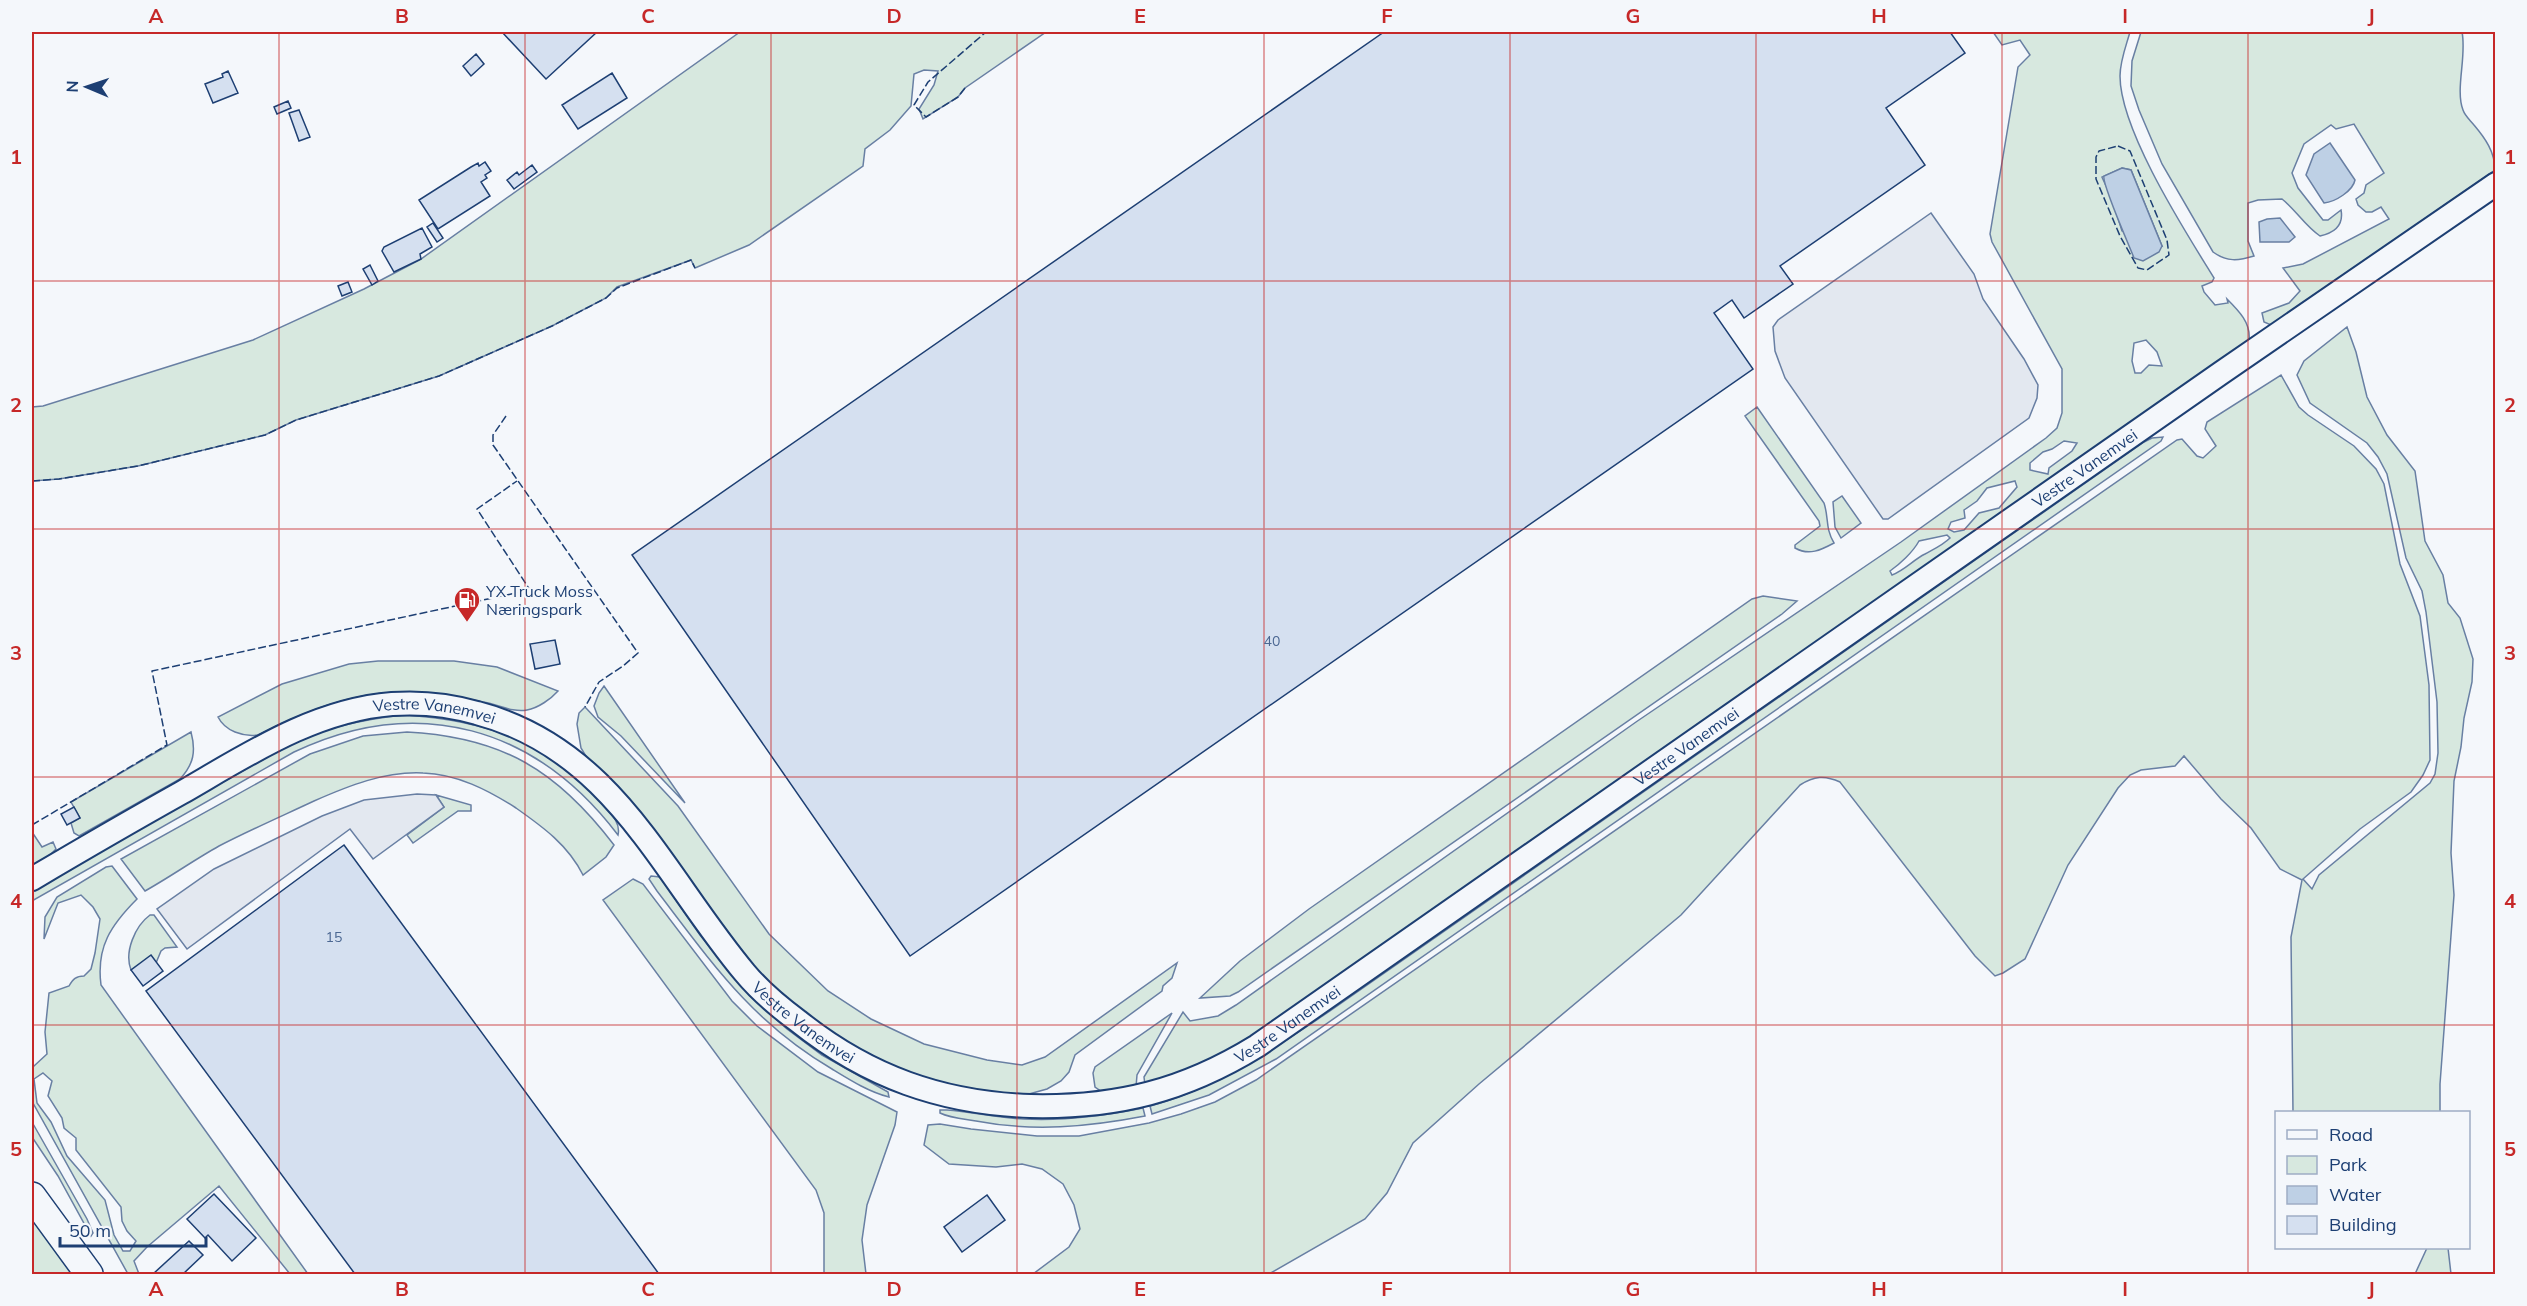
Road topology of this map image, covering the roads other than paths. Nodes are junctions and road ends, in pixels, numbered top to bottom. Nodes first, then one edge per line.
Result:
1 (2496, 184) edge
2 (32, 879) edge
3 (32, 1196) edge
4 (89, 1275) edge

1 - 2 street, Vestre Vanemvei
3 - 4 main road

